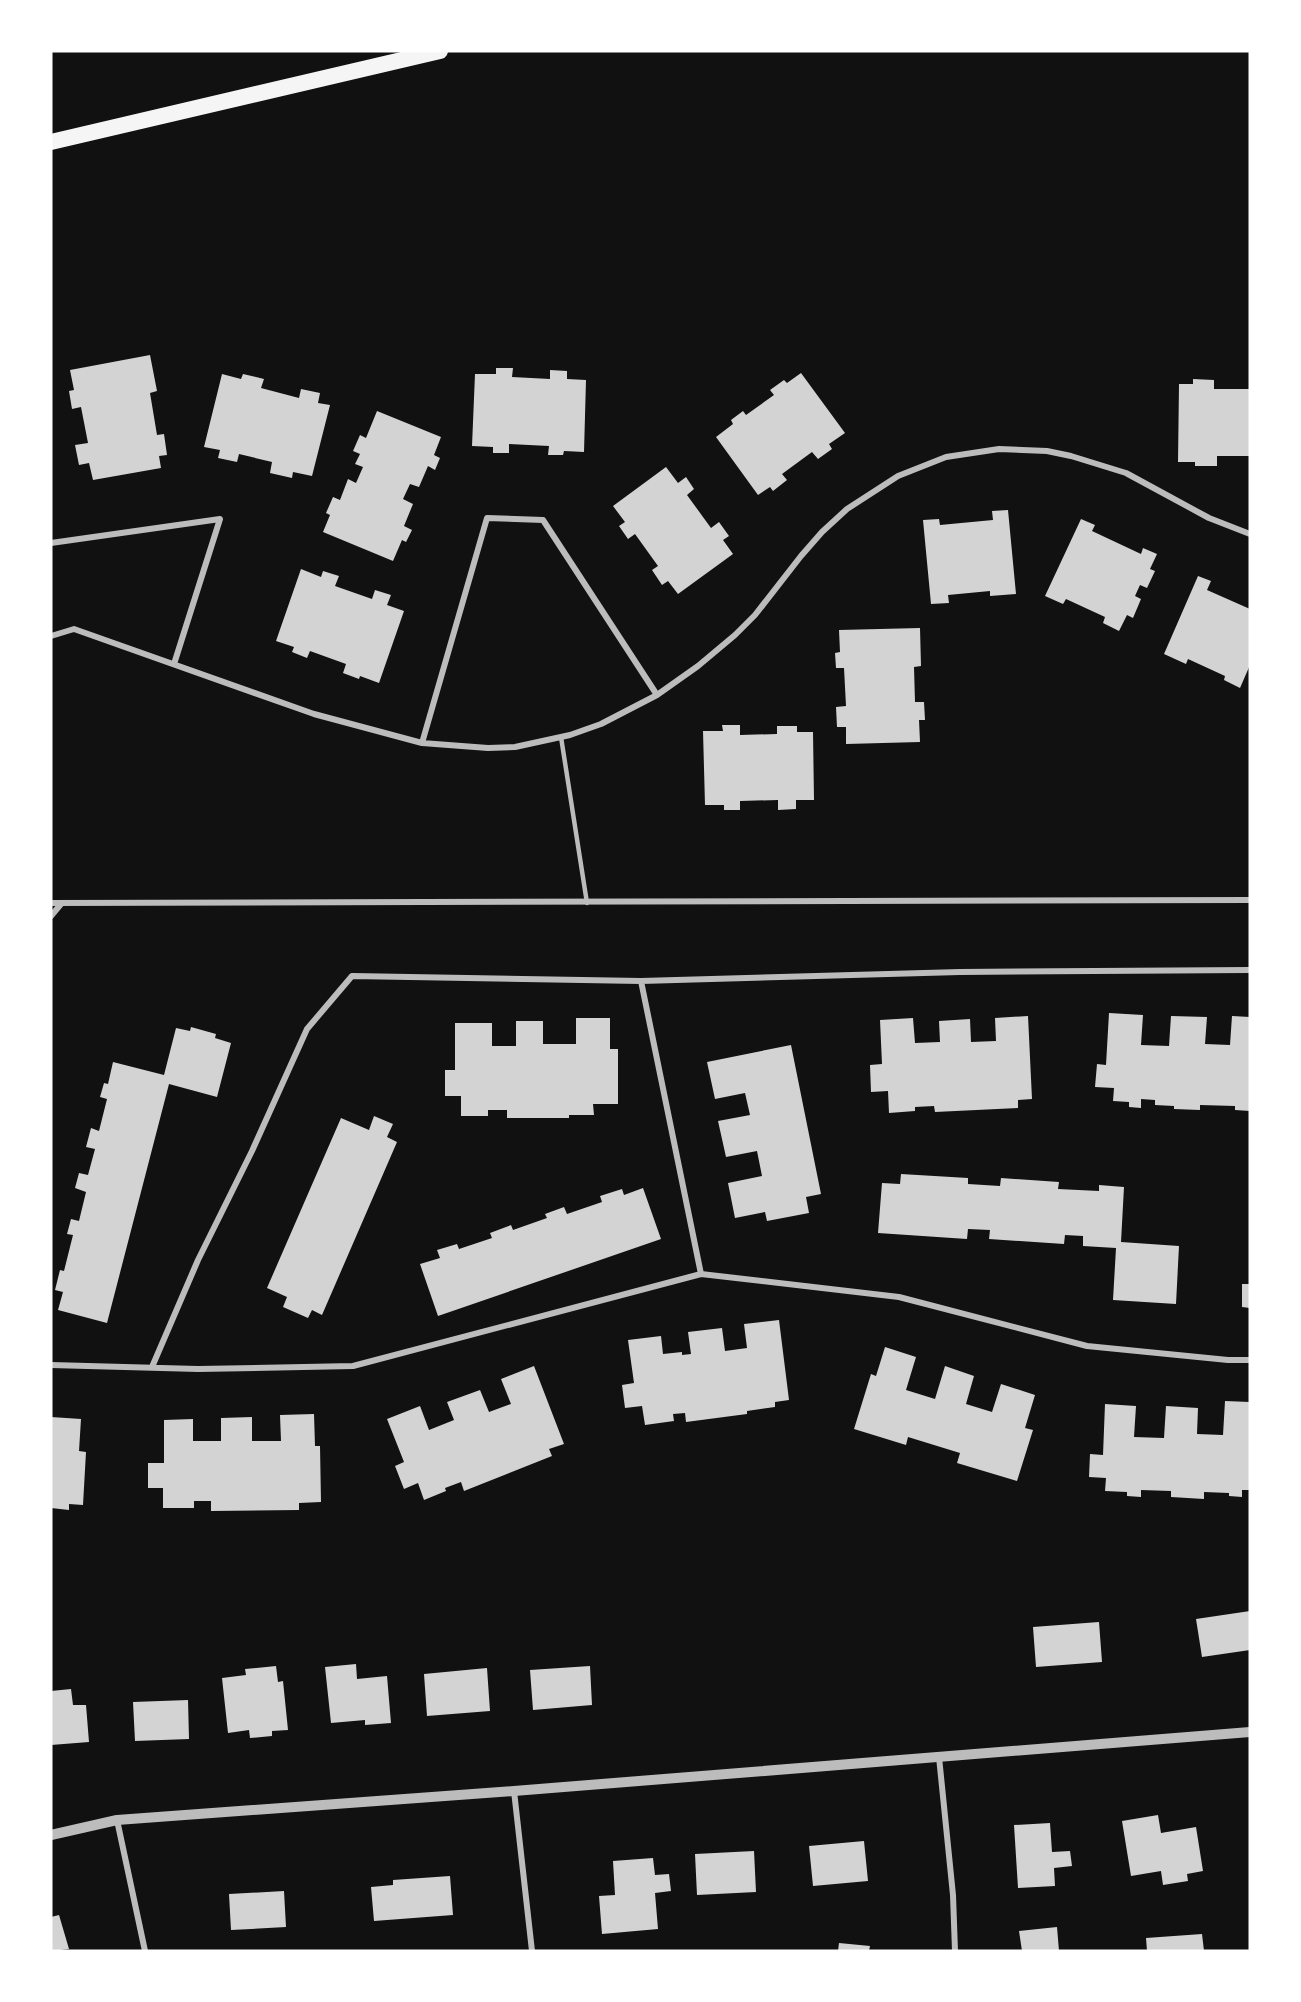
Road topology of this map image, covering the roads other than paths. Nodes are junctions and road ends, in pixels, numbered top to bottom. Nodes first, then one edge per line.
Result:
1 (440, 51) edge
2 (51, 142) edge
3 (1250, 534) edge
4 (51, 543) edge
5 (51, 636) edge
6 (174, 664) junction
7 (657, 694) junction
8 (561, 737) junction
9 (422, 743) junction
10 (1250, 900) edge
11 (51, 903) edge
12 (587, 903) junction
13 (61, 904) junction
14 (51, 916) edge
15 (1250, 970) edge
16 (641, 981) junction
17 (701, 1274) junction
18 (1250, 1360) edge
19 (51, 1365) edge
20 (152, 1367) junction
21 (1250, 1732) edge
22 (939, 1757) junction
23 (514, 1791) junction
24 (117, 1820) junction
25 (51, 1835) edge
26 (145, 1951) edge
27 (532, 1951) edge
28 (955, 1951) edge

1 - 2 highway
3 - 7 street
4 - 6 street
5 - 6 street
6 - 9 street
7 - 8 street
7 - 9 street
8 - 9 street
8 - 12 lane
10 - 12 street
11 - 13 street
12 - 13 street
13 - 14 street
15 - 16 street
16 - 17 street
16 - 20 street
17 - 18 street
17 - 20 street
19 - 20 street
21 - 22 street
22 - 23 street
22 - 28 street
23 - 24 street
23 - 27 street
24 - 25 street
24 - 26 street

